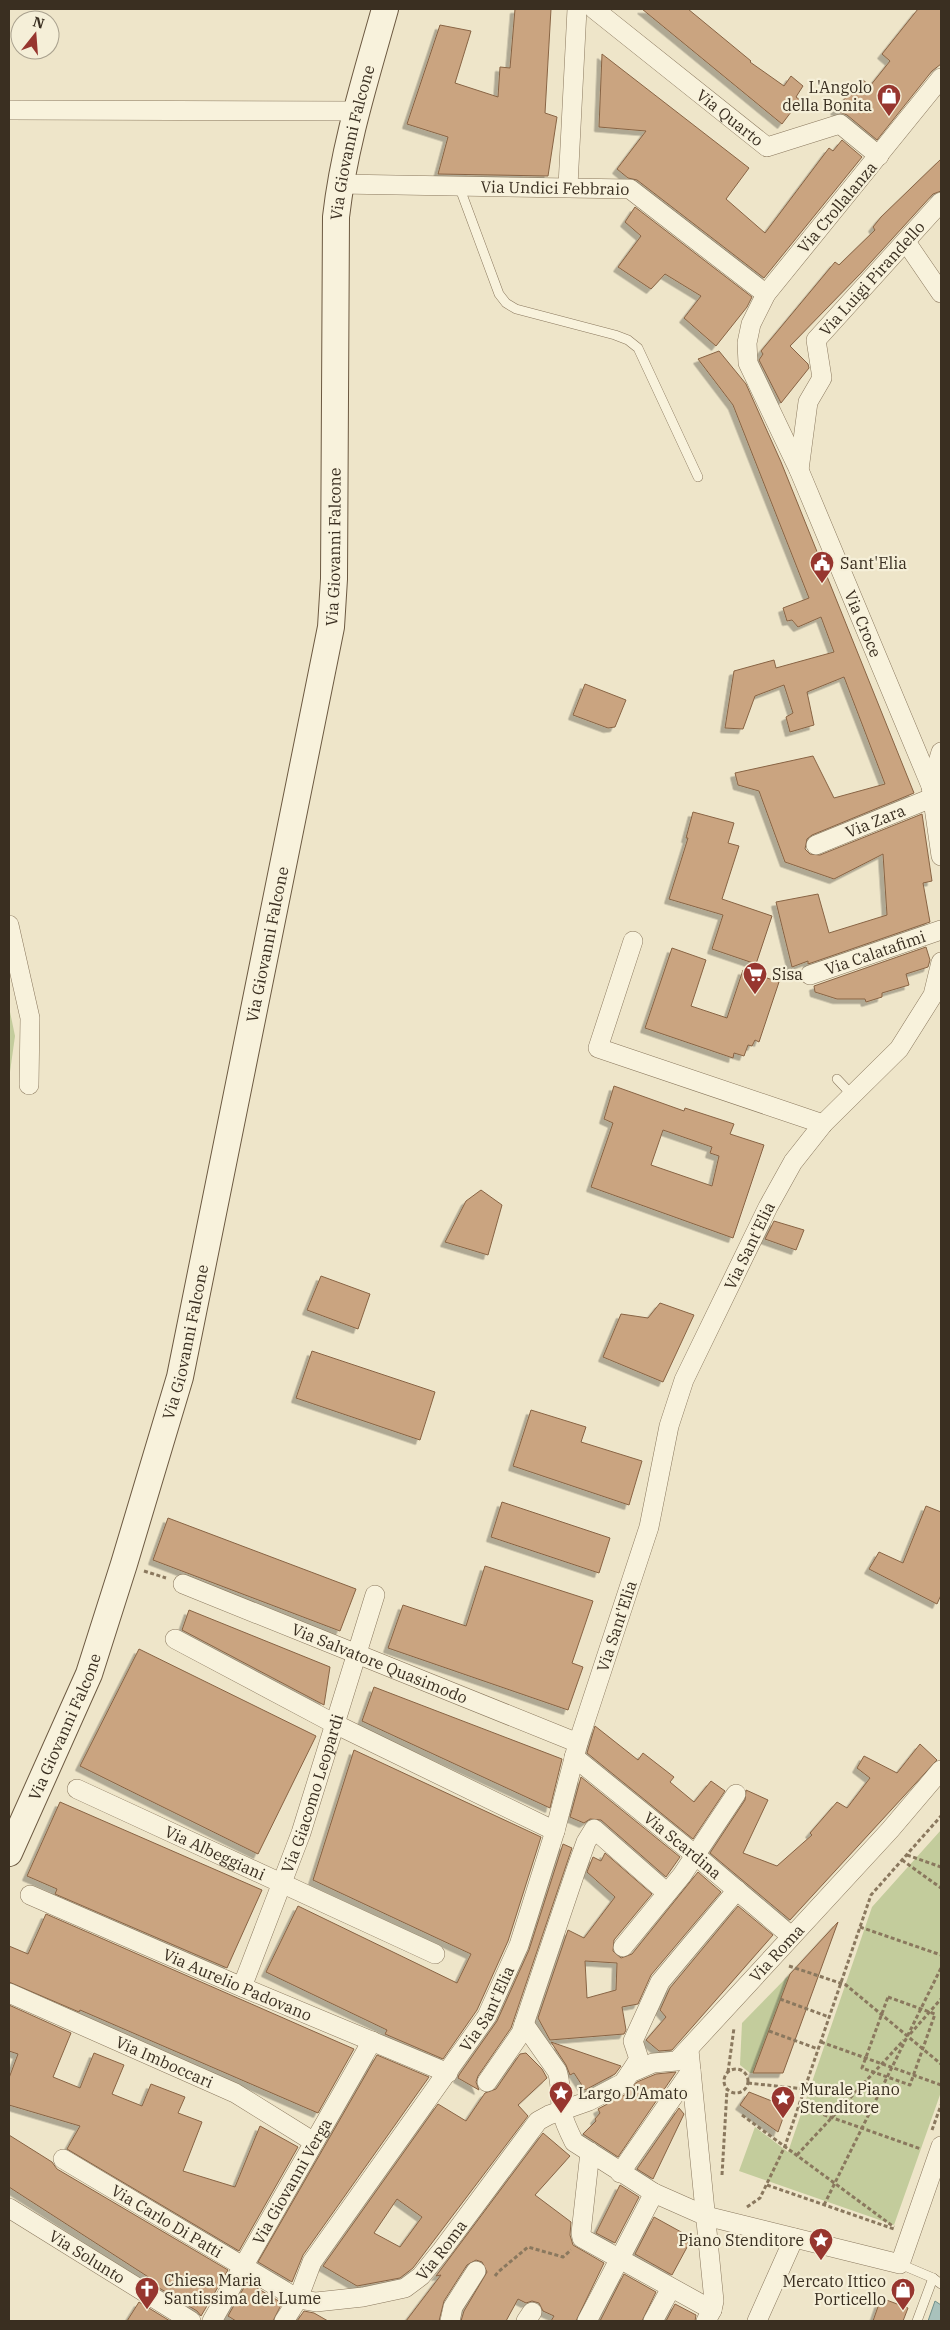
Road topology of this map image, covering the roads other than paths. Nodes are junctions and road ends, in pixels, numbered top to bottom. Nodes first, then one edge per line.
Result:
1 (385, 9) edge
2 (576, 9) edge
3 (594, 9) edge
4 (941, 78) edge
5 (9, 110) edge
6 (357, 112) junction
7 (879, 156) junction
8 (340, 184) junction
9 (459, 186) junction
10 (568, 186) junction
11 (940, 207) edge
12 (906, 242) junction
13 (941, 293) edge
14 (766, 294) junction
15 (747, 343) joint
16 (799, 470) junction
17 (698, 478) dead end
18 (941, 752) edge
19 (933, 792) junction
20 (816, 845) dead end
21 (941, 856) edge
22 (9, 925) edge
23 (941, 930) edge
24 (633, 941) dead end
25 (941, 962) edge
26 (810, 975) dead end
27 (837, 1079) dead end
28 (29, 1085) dead end
29 (852, 1095) junction
30 (823, 1124) junction
31 (183, 1584) road end
32 (375, 1595) dead end
33 (175, 1639) dead end
34 (357, 1654) junction
35 (336, 1724) junction
36 (576, 1750) junction
37 (941, 1770) edge
38 (77, 1789) dead end
39 (736, 1794) dead end
40 (555, 1831) junction
41 (9, 1853) edge
42 (694, 1854) junction
43 (282, 1883) junction
44 (737, 1890) junction
45 (667, 1892) junction
46 (30, 1895) dead end
47 (791, 1936) junction
48 (624, 1948) dead end
49 (435, 1954) dead end
50 (242, 1987) junction
51 (9, 1993) edge
52 (524, 2024) junction
53 (372, 2041) junction
54 (688, 2050) junction
55 (691, 2071) junction
56 (448, 2073) junction
57 (630, 2073) junction
58 (487, 2082) dead end
59 (562, 2111) junction
60 (314, 2142) junction
61 (933, 2143) edge
62 (590, 2152) junction
63 (63, 2159) dead end
64 (620, 2173) junction
65 (654, 2193) junction
66 (9, 2208) edge
67 (706, 2216) junction
68 (794, 2238) junction
69 (620, 2260) junction
70 (900, 2264) junction
71 (243, 2266) junction
72 (476, 2271) road end
73 (933, 2278) junction
74 (941, 2284) edge
75 (671, 2288) junction
76 (298, 2298) junction
77 (709, 2316) edge
78 (191, 2321) edge
79 (212, 2321) edge
80 (284, 2321) edge
81 (450, 2321) edge
82 (586, 2321) edge
83 (653, 2321) edge
84 (757, 2321) edge
85 (917, 2321) edge

1 - 6 street, Via Giovanni Falcone
2 - 10 street
3 - 7 street, Via Quarto
4 - 7 street, Via Crollalanza
5 - 6 street
6 - 8 street, Via Giovanni Falcone
7 - 14 street, Via Crollalanza
8 - 9 street, Via Undici Febbraio
8 - 41 street, Via Giovanni Falcone
9 - 10 street, Via Undici Febbraio
9 - 17 lane
10 - 14 street, Via Undici Febbraio
11 - 12 street, Via Luigi Pirandello
12 - 13 street
12 - 16 street, Via Luigi Pirandello
14 - 15 street, Via Crollalanza
15 - 16 street, Via Croce
16 - 19 street, Via Croce
18 - 19 street
19 - 20 street, Via Zara
19 - 21 street, Via Croce
22 - 28 street
23 - 26 street, Via Calatafimi
24 - 30 street
25 - 29 street, Via Sant'Elia
27 - 29 lane
29 - 30 street, Via Sant'Elia
30 - 36 street, Via Sant'Elia
31 - 34 street, Via Salvatore Quasimodo
32 - 34 street, Via Giacomo Leopardi
33 - 35 street
34 - 35 street, Via Giacomo Leopardi
34 - 36 street, Via Salvatore Quasimodo
35 - 40 street
35 - 43 street, Via Giacomo Leopardi
36 - 40 street, Via Sant'Elia
36 - 42 street, Via Scardina
37 - 47 street, Via Roma
38 - 43 street, Via Albeggiani
39 - 42 street
40 - 56 street, Via Sant'Elia
42 - 44 street, Via Scardina
42 - 45 street
43 - 49 street, Via Albeggiani
43 - 50 street, Via Giacomo Leopardi
44 - 47 street, Via Scardina
44 - 57 street
45 - 48 street
45 - 52 street
46 - 50 street, Via Aurelio Padovano
47 - 54 street, Via Roma
50 - 53 street, Via Aurelio Padovano
51 - 60 street, Via Imboccari
52 - 58 street
52 - 59 street
53 - 56 street, Via Aurelio Padovano
53 - 60 street, Via Giovanni Verga
54 - 55 street
54 - 57 street, Via Roma
55 - 64 street
55 - 67 street
56 - 76 street, Via Sant'Elia
57 - 59 street, Via Roma
59 - 62 street
59 - 76 street, Via Roma
60 - 71 street, Via Giovanni Verga
61 - 70 street
62 - 64 street
62 - 69 street
63 - 71 street, Via Carlo Di Patti
64 - 65 street
65 - 67 street
65 - 69 street
66 - 78 street, Via Solunto
67 - 68 street
67 - 77 street
68 - 70 street
68 - 84 street
69 - 75 street
69 - 82 street
70 - 73 lane
71 - 76 street, Via Carlo Di Patti
71 - 79 street, Via Giovanni Verga
72 - 81 street
73 - 74 lane
73 - 85 lane
75 - 77 street
75 - 83 street
76 - 80 street, Via Sant'Elia

